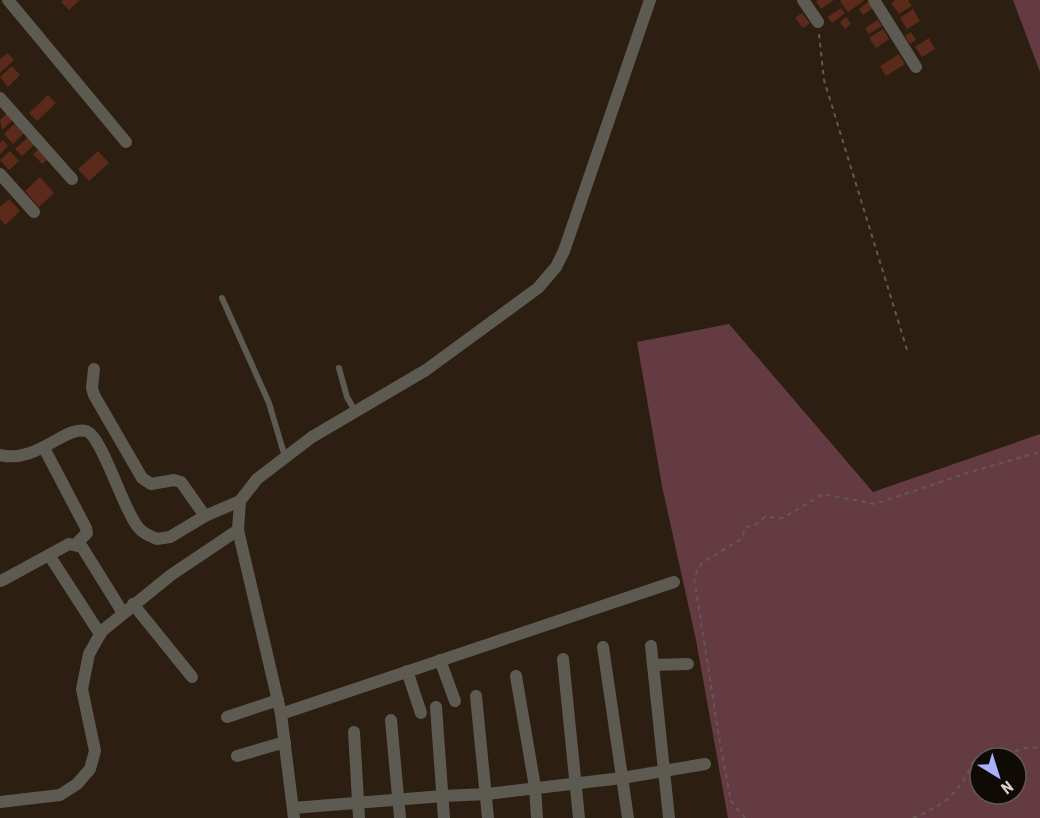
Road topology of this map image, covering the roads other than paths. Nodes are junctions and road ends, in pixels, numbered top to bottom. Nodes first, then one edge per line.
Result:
1 (7, 0) edge
2 (804, 0) edge
3 (874, 0) edge
4 (646, 3) edge
5 (0, 5) edge
6 (818, 22) road end
7 (916, 67) dead end
8 (0, 98) edge
9 (126, 142) dead end
10 (0, 174) edge
11 (72, 178) dead end
12 (34, 212) dead end
13 (222, 298) dead end
14 (339, 368) dead end
15 (94, 369) dead end
16 (356, 412) junction
17 (44, 448) junction
18 (0, 455) edge
19 (285, 457) junction
20 (240, 501) junction
21 (205, 516) junction
22 (238, 530) junction
23 (76, 544) junction
24 (49, 555) junction
25 (1, 581) edge
26 (674, 582) dead end
27 (128, 608) junction
28 (100, 634) junction
29 (651, 646) dead end
30 (603, 647) dead end
31 (563, 659) dead end
32 (440, 660) junction
33 (688, 664) dead end
34 (653, 665) junction
35 (407, 671) junction
36 (516, 676) dead end
37 (192, 677) dead end
38 (476, 696) dead end
39 (278, 700) junction
40 (455, 701) dead end
41 (436, 707) dead end
42 (421, 713) dead end
43 (281, 714) junction
44 (227, 717) dead end
45 (391, 720) dead end
46 (354, 732) dead end
47 (285, 742) junction
48 (237, 756) dead end
49 (705, 764) dead end
50 (664, 772) junction
51 (622, 778) junction
52 (576, 782) junction
53 (535, 787) junction
54 (487, 794) junction
55 (443, 795) junction
56 (399, 800) junction
57 (0, 802) edge
58 (359, 803) junction
59 (294, 813) edge
60 (359, 818) edge
61 (400, 818) edge
62 (444, 818) edge
63 (488, 818) edge
64 (537, 818) edge
65 (579, 818) edge
66 (628, 818) edge
67 (669, 818) edge

1 - 5 street
1 - 9 street
2 - 6 street
3 - 7 street
4 - 16 street
8 - 11 street
10 - 12 street
13 - 19 lane
14 - 16 lane
15 - 21 street
16 - 19 street
17 - 18 street
17 - 21 street
17 - 23 street
19 - 20 street
20 - 21 street
20 - 22 street
22 - 27 street
22 - 39 street
23 - 24 street
23 - 27 street
24 - 25 street
24 - 28 street
26 - 32 street
27 - 28 street
27 - 37 street
28 - 57 street
29 - 34 street
30 - 51 street
31 - 52 street
32 - 35 street
32 - 40 street
33 - 34 street
34 - 50 street
35 - 42 street
35 - 43 street
36 - 53 street
38 - 54 street
39 - 43 street
39 - 44 street
41 - 55 street
43 - 47 street
45 - 56 street
46 - 58 street
47 - 48 street
47 - 59 street
49 - 50 street
50 - 51 street
50 - 67 street
51 - 52 street
51 - 66 street
52 - 53 street
52 - 65 street
53 - 54 street
53 - 64 street
54 - 55 street
54 - 63 street
55 - 56 street
55 - 62 street
56 - 58 street
56 - 61 street
58 - 59 street
58 - 60 street

